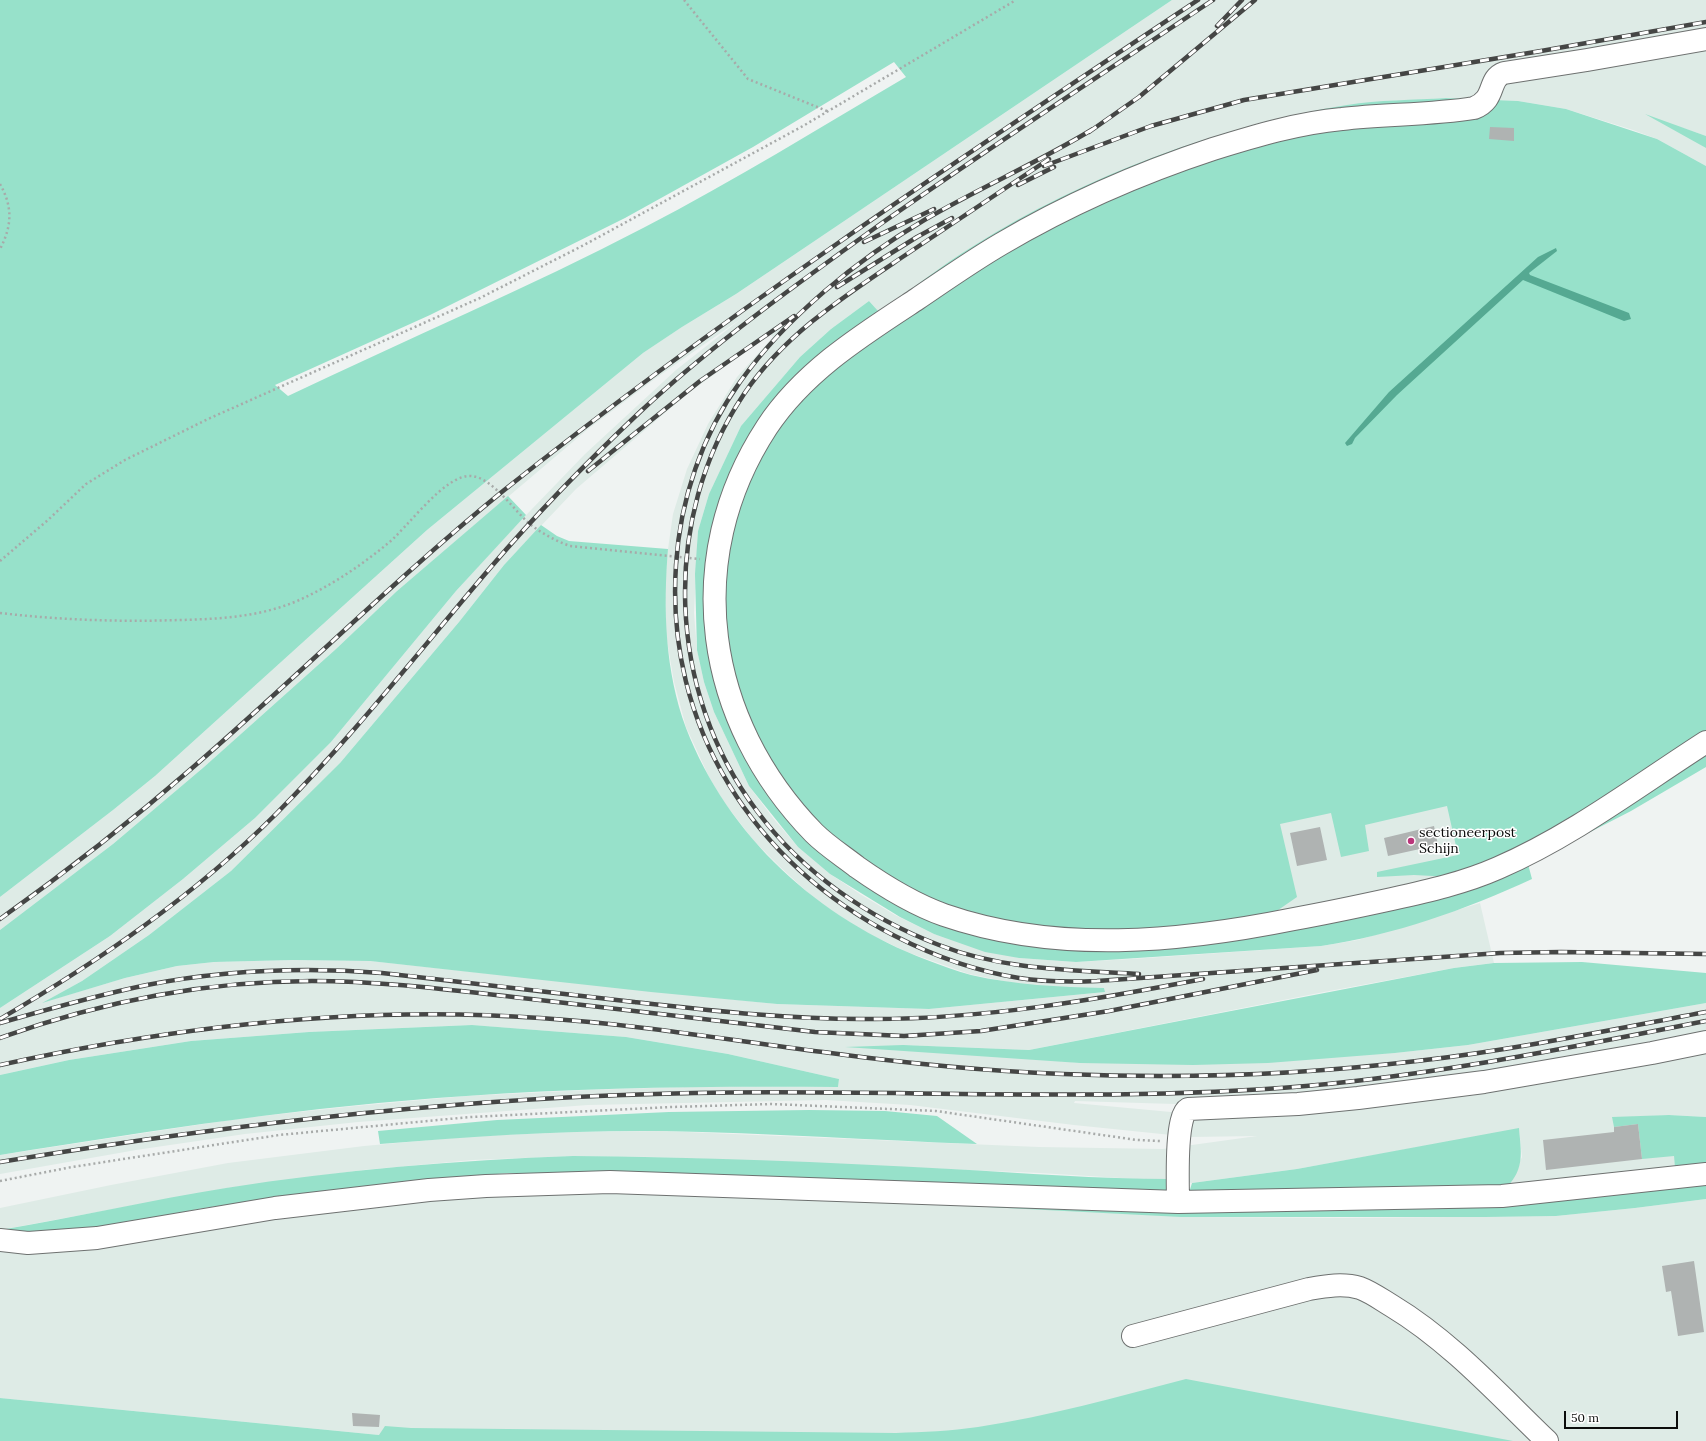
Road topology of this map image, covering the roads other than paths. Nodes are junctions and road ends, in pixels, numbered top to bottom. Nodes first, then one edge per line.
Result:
1 (1706, 38) edge
2 (1706, 742) edge
3 (1706, 1042) edge
4 (1706, 1174) edge
5 (1178, 1202) junction
6 (0, 1240) edge
7 (1132, 1336) dead end
8 (1547, 1441) edge

1 - 2 lane
3 - 5 lane
4 - 5 lane
5 - 6 lane
7 - 8 lane

